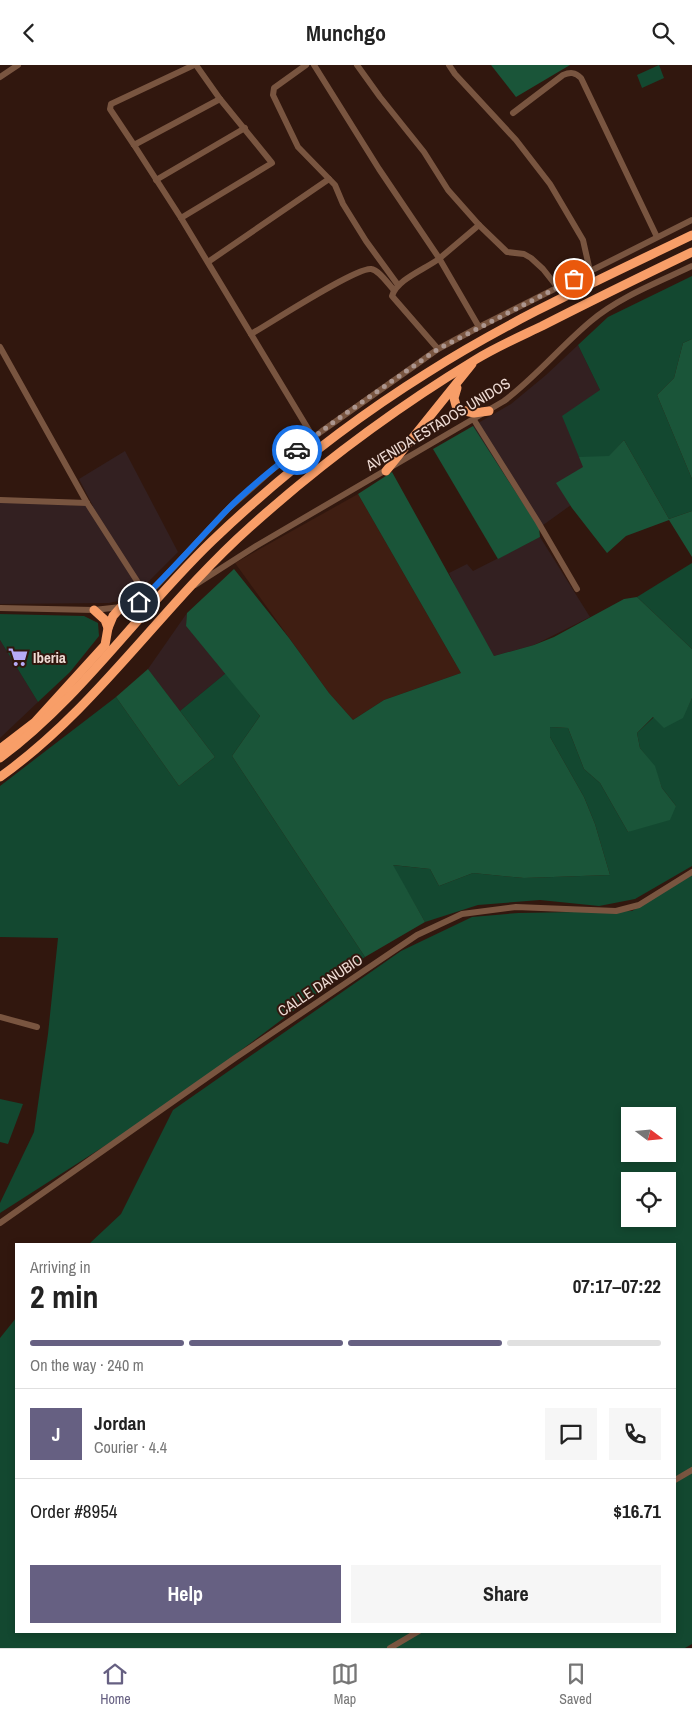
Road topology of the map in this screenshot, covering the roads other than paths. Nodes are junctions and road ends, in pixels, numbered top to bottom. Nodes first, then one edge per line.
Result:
1 (18, 65) edge
2 (195, 65) edge
3 (306, 65) edge
4 (314, 65) edge
5 (356, 65) edge
6 (449, 65) edge
7 (0, 77) edge
8 (220, 99) junction
9 (512, 113) dead end
10 (246, 129) junction
11 (134, 145) junction
12 (329, 179) junction
13 (156, 180) junction
14 (181, 218) junction
15 (692, 220) edge
16 (479, 225) junction
17 (692, 235) edge
18 (657, 237) junction
19 (692, 252) edge
20 (439, 259) junction
21 (208, 262) junction
22 (692, 266) edge
23 (590, 271) junction
24 (396, 287) junction
25 (558, 288) junction
26 (479, 327) junction
27 (251, 334) junction
28 (0, 347) edge
29 (438, 349) junction
30 (477, 359) junction
31 (461, 378) junction
32 (489, 411) junction
33 (474, 420) junction
34 (313, 437) junction
35 (386, 471) junction
36 (0, 500) edge
37 (87, 503) junction
38 (577, 589) dead end
39 (186, 591) junction
40 (146, 595) junction
41 (121, 607) junction
42 (0, 608) edge
43 (94, 610) junction
44 (108, 628) junction
45 (0, 749) edge
46 (0, 758) edge
47 (0, 777) edge
48 (692, 872) edge
49 (0, 1017) edge
50 (37, 1027) dead end
51 (0, 1223) edge
52 (692, 1470) edge
53 (676, 1479) edge
54 (416, 1633) edge
55 (390, 1648) edge

1 - 7 street
2 - 8 street
2 - 11 street
3 - 12 street
4 - 20 street
5 - 16 street
6 - 23 street
8 - 10 street
8 - 11 street
9 - 18 street
10 - 13 street
10 - 14 street
11 - 13 street
12 - 21 street
12 - 24 street
13 - 14 street
14 - 21 street
15 - 18 street
16 - 20 street
16 - 25 street
17 - 46 highway
18 - 23 street
19 - 30 highway
20 - 24 street
20 - 26 street
21 - 27 street
22 - 32 street, AVENIDA ESTADOS UNIDOS
23 - 25 street
24 - 27 street
24 - 29 street
25 - 26 street
26 - 29 street
27 - 34 street
28 - 37 street
29 - 34 street
30 - 31 highway
30 - 39 highway
31 - 32 highway
31 - 35 highway
32 - 33 street, AVENIDA ESTADOS UNIDOS
33 - 35 street, AVENIDA ESTADOS UNIDOS
33 - 38 street
34 - 40 street
35 - 39 street, AVENIDA ESTADOS UNIDOS
36 - 37 street
37 - 40 street
39 - 47 highway
40 - 41 street
41 - 43 street
41 - 44 highway
42 - 43 street
43 - 44 highway
44 - 45 highway
48 - 51 street, CALLE DANUBIO
49 - 50 street
52 - 53 street
54 - 55 street

